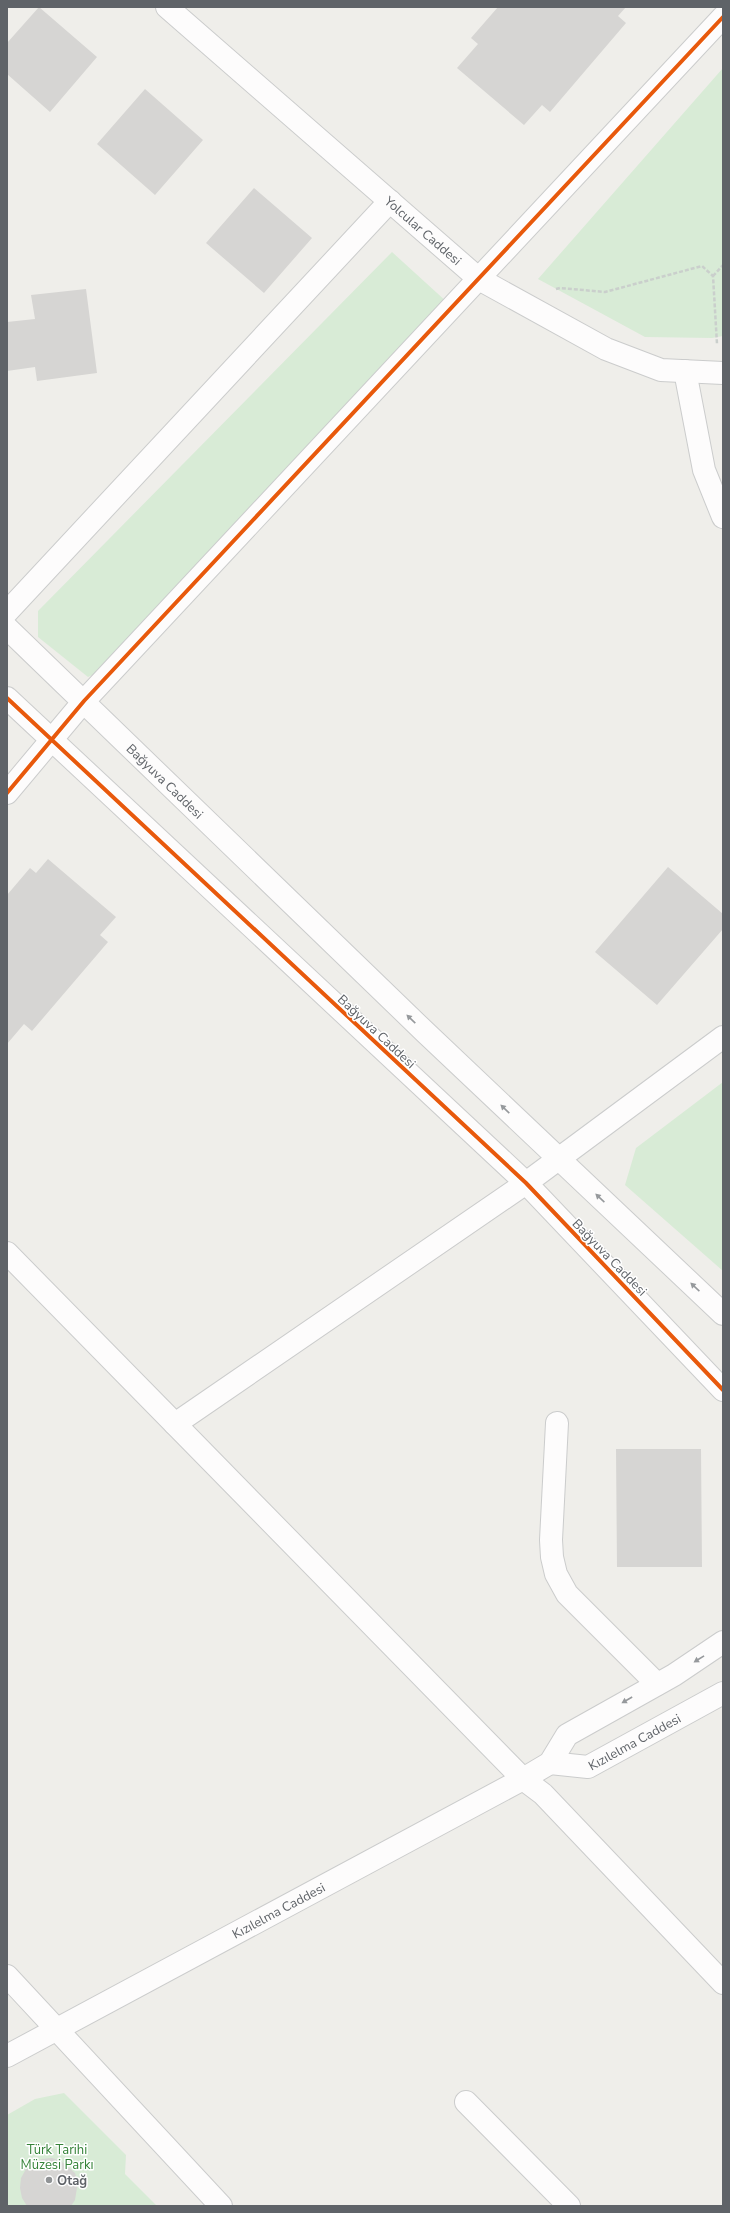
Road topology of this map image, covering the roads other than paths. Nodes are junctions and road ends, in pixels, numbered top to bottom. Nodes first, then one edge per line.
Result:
1 (167, 7) edge
2 (723, 17) edge
3 (390, 201) junction
4 (479, 279) junction
5 (685, 371) junction
6 (720, 373) edge
7 (723, 517) edge
8 (7, 612) edge
9 (7, 628) edge
10 (7, 698) edge
11 (84, 701) junction
12 (51, 741) junction
13 (7, 793) edge
14 (723, 1037) edge
15 (558, 1160) junction
16 (526, 1184) junction
17 (7, 1253) edge
18 (723, 1314) edge
19 (723, 1390) edge
20 (557, 1423) dead end
21 (175, 1424) junction
22 (723, 1642) edge
23 (665, 1679) junction
24 (723, 1693) edge
25 (550, 1763) junction
26 (523, 1779) junction
27 (7, 1976) edge
28 (723, 1983) edge
29 (57, 2028) junction
30 (7, 2056) edge
31 (466, 2102) dead end
32 (221, 2206) edge
33 (569, 2206) edge

1 - 3 street, Yolcular Caddesi
2 - 4 street
3 - 4 street, Yolcular Caddesi
3 - 8 street
4 - 5 street, Yolcular Caddesi
4 - 11 street
5 - 6 street, Yolcular Caddesi
5 - 7 street
9 - 11 street, Bağyuva Caddesi
10 - 12 street, Bağyuva Caddesi
11 - 12 street
15 -> 11 street, Bağyuva Caddesi
12 - 13 street
12 - 16 street, Bağyuva Caddesi
14 - 15 street
15 - 16 street
18 -> 15 street, Bağyuva Caddesi
16 - 19 street, Bağyuva Caddesi
16 - 21 street
17 - 21 street
20 - 23 street
21 - 26 street
22 -> 23 street, Kızılelma Caddesi
23 -> 25 street, Kızılelma Caddesi
24 - 25 street, Kızılelma Caddesi
25 - 26 street, Kızılelma Caddesi
26 - 28 street
26 - 29 street, Kızılelma Caddesi
27 - 29 street
29 - 30 street, Kızılelma Caddesi
29 - 32 street
31 - 33 street

